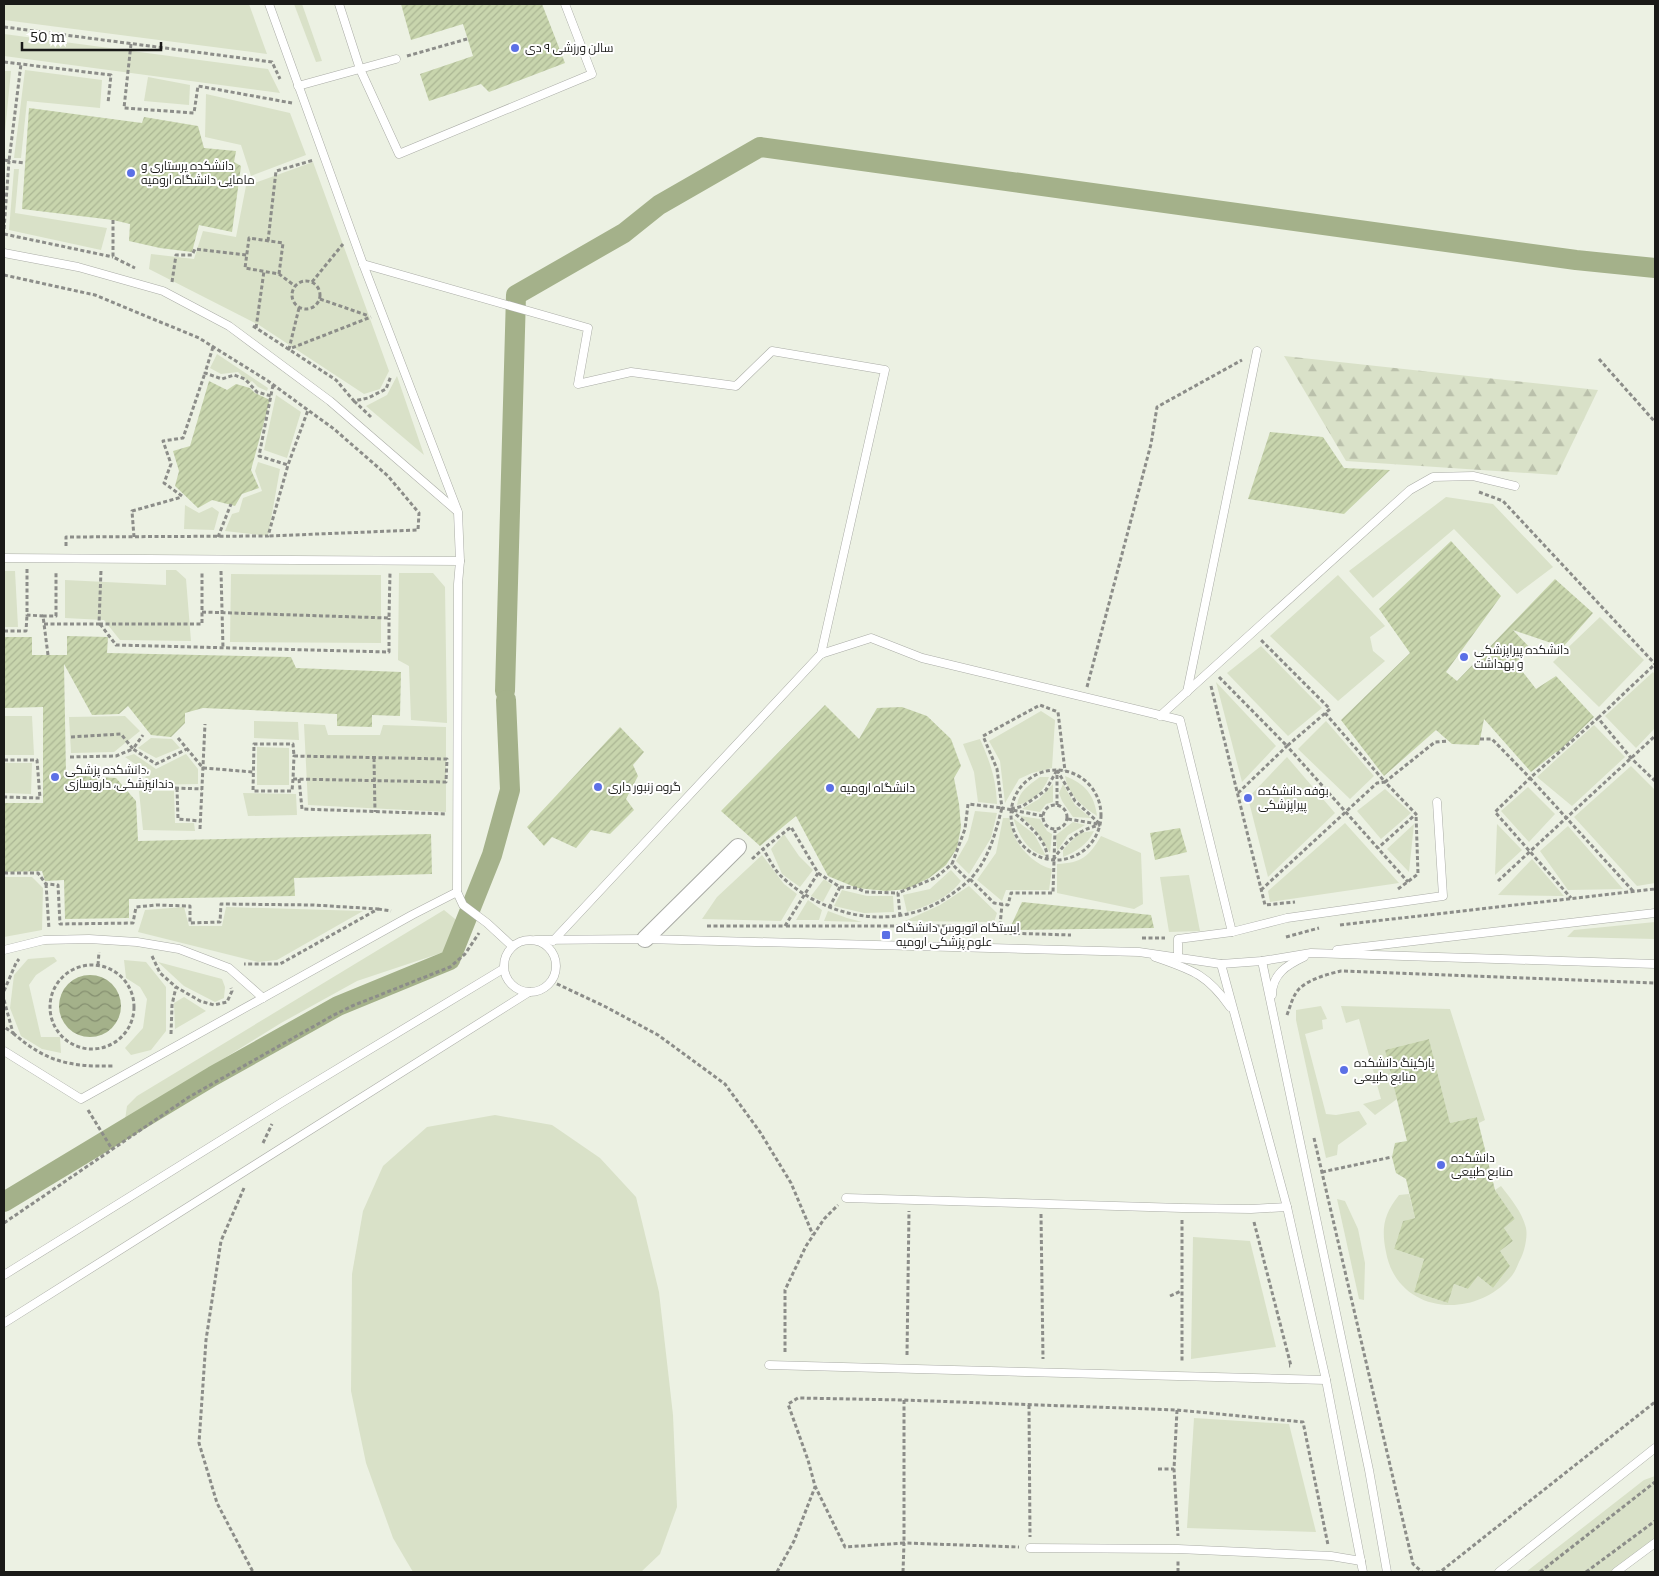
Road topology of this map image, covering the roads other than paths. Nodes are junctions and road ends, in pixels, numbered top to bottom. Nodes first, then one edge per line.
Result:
1 (268, 4) edge
2 (339, 4) edge
3 (565, 4) edge
4 (396, 59) road end
5 (360, 69) junction
6 (298, 86) junction
7 (4, 253) edge
8 (363, 264) junction
9 (1257, 351) road end
10 (1515, 486) dead end
11 (458, 512) junction
12 (4, 558) edge
13 (460, 561) junction
14 (821, 654) junction
15 (1187, 692) junction
16 (1160, 716) junction
17 (1437, 802) dead end
18 (738, 847) dead end
19 (457, 892) junction
20 (1655, 912) edge
21 (1232, 932) junction
22 (645, 939) junction
23 (536, 940) junction
24 (553, 940) junction
25 (512, 946) junction
26 (4, 950) edge
27 (1138, 952) junction
28 (1312, 953) junction
29 (1178, 957) junction
30 (1262, 960) junction
31 (1221, 964) junction
32 (1655, 964) edge
33 (503, 968) junction
34 (529, 992) junction
35 (263, 998) junction
36 (1272, 1004) junction
37 (1234, 1012) junction
38 (4, 1051) edge
39 (846, 1198) road end
40 (1287, 1208) junction
41 (4, 1275) edge
42 (4, 1323) edge
43 (769, 1365) dead end
44 (1326, 1380) junction
45 (1655, 1448) edge
46 (1655, 1543) edge
47 (1030, 1548) road end
48 (1361, 1560) junction
49 (1363, 1572) edge
50 (1387, 1572) edge
51 (1499, 1572) edge
52 (1616, 1572) edge

1 - 6 lane
2 - 5 lane
3 - 5 lane
4 - 5 lane
5 - 6 lane
6 - 8 lane
7 - 11 lane
8 - 11 lane
8 - 14 lane
9 - 15 lane
10 - 15 lane
11 - 13 lane
12 - 13 lane
13 - 19 lane
14 - 16 lane
14 - 24 lane
15 - 16 lane
16 - 21 lane
17 - 21 lane
18 - 22 street
19 - 25 lane
19 - 35 lane
20 - 28 lane
21 - 29 lane
22 - 24 lane
22 - 27 lane
23 - 24 lane
23 - 25 lane
23 - 34 lane
25 - 33 lane
26 - 35 lane
27 - 29 lane
27 - 37 lane
28 - 30 lane
28 - 32 lane
28 - 36 lane
29 - 31 lane
30 - 31 lane
30 - 36 lane
31 - 37 lane
33 - 34 lane
33 - 41 lane
34 - 42 lane
35 - 38 lane
36 - 50 lane
37 - 40 lane
39 - 40 lane
40 - 44 lane
43 - 44 lane
44 - 48 lane
45 - 51 lane
46 - 52 lane
47 - 48 lane
48 - 49 lane

